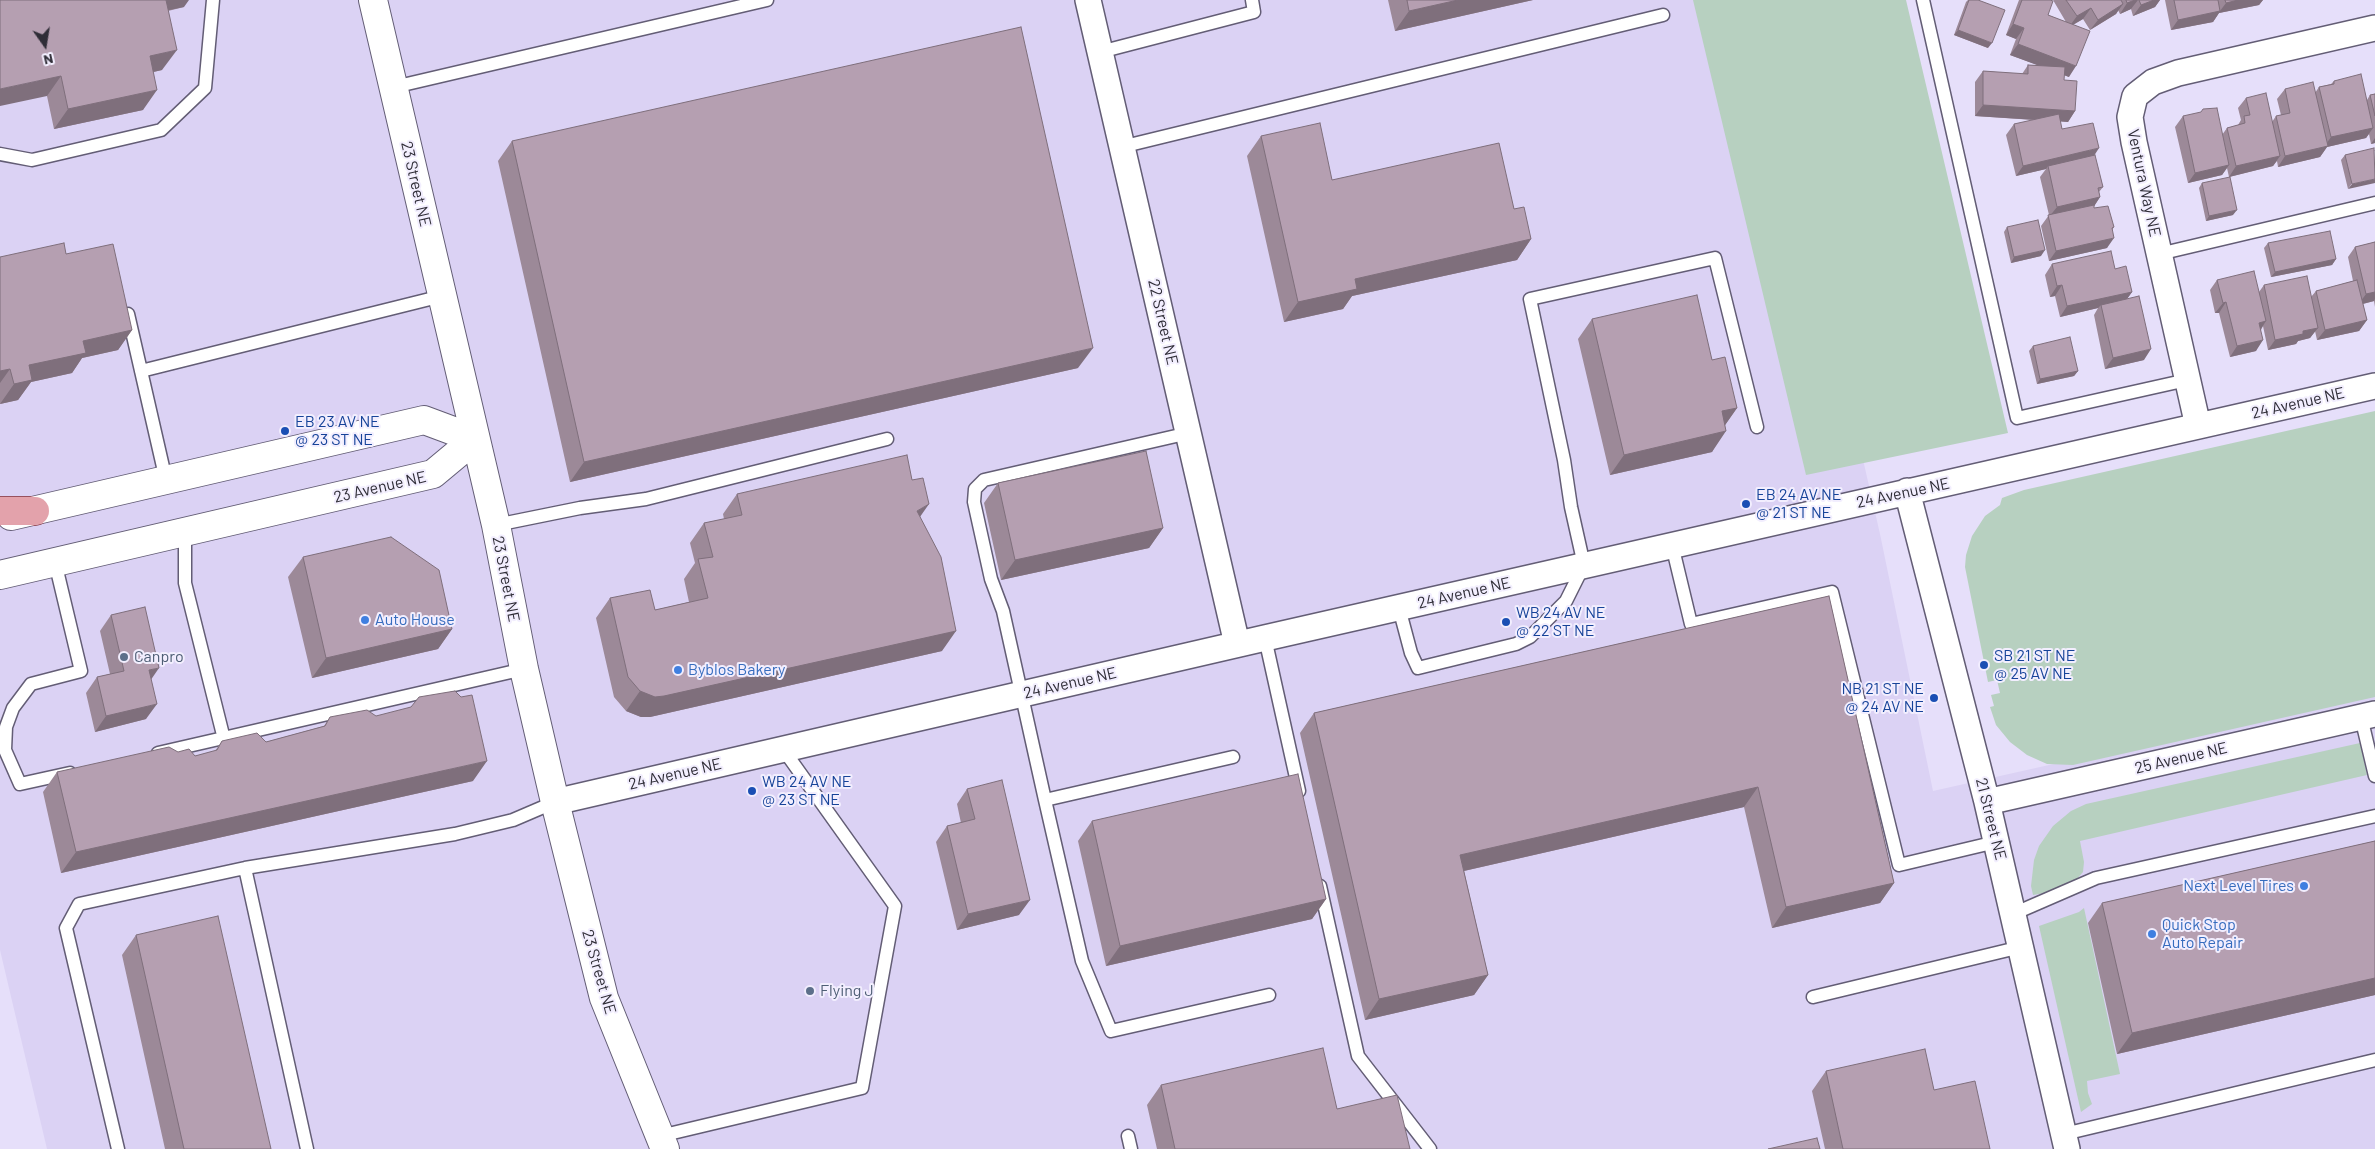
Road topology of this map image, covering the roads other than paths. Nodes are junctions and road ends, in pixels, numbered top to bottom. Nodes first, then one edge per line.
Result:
1 (213, 0) edge
2 (373, 0) edge
3 (767, 0) edge
4 (1088, 0) edge
5 (1252, 0) edge
6 (1924, 0) edge
7 (1664, 15) dead end
8 (2375, 28) edge
9 (1100, 52) junction
10 (394, 87) junction
11 (1121, 147) junction
12 (0, 154) edge
13 (2375, 203) edge
14 (2159, 254) junction
15 (442, 296) junction
16 (124, 298) edge
17 (141, 371) junction
18 (2188, 380) junction
19 (2375, 386) edge
20 (2198, 426) junction
21 (1757, 427) dead end
22 (1189, 433) junction
23 (475, 438) junction
24 (887, 439) dead end
25 (166, 480) junction
26 (1907, 491) junction
27 (0, 511) edge
28 (35, 511) junction
29 (0, 519) edge
30 (496, 525) junction
31 (185, 532) junction
32 (1672, 545) junction
33 (56, 562) junction
34 (1584, 565) junction
35 (0, 575) edge
36 (1400, 608) junction
37 (1264, 638) junction
38 (1237, 644) junction
39 (524, 668) junction
40 (1020, 694) junction
41 (2368, 716) edge
42 (224, 738) junction
43 (783, 749) junction
44 (147, 756) edge
45 (1232, 757) dead end
46 (78, 771) edge
47 (2375, 776) edge
48 (1045, 800) junction
49 (555, 802) junction
50 (1987, 802) junction
51 (1302, 803) edge
52 (2375, 816) edge
53 (1996, 842) junction
54 (245, 868) junction
55 (1317, 871) edge
56 (2013, 914) junction
57 (2021, 947) junction
58 (1269, 996) dead end
59 (1813, 998) dead end
60 (2375, 1060) edge
61 (2066, 1141) edge
62 (663, 1143) edge
63 (118, 1149) edge
64 (307, 1149) edge
65 (1430, 1149) edge

1 - 12 lane
2 - 10 street, 23 Street NE
3 - 10 lane
4 - 9 street, 22 Street NE
5 - 9 lane
6 - 18 lane
7 - 11 lane
8 - 14 street, Ventura Way NE
9 - 11 street, 22 Street NE
10 - 15 street, 23 Street NE
11 - 22 street, 22 Street NE
13 - 14 lane
14 - 18 street, Ventura Way NE
15 - 17 lane
15 - 23 street, 23 Street NE
16 - 17 lane
17 - 25 lane
18 - 20 street, Ventura Way NE
19 - 20 street, 24 Avenue NE
20 - 26 street, 24 Avenue NE
21 - 34 lane
22 - 38 street, 22 Street NE
22 - 40 lane
23 - 25 street
23 - 30 street, 23 Street NE
23 - 31 street, 23 Avenue NE
24 - 30 lane
25 - 28 street
26 - 32 street, 24 Avenue NE
26 - 50 street, 21 Street NE
27 - 28 main road
28 - 29 street
30 - 39 street, 23 Street NE
31 - 33 street, 23 Avenue NE
31 - 42 lane
32 - 34 street, 24 Avenue NE
32 - 53 lane
33 - 35 street, 23 Avenue NE
33 - 46 lane
34 - 36 street, 24 Avenue NE
34 - 36 lane
36 - 37 street, 24 Avenue NE
37 - 38 street, 24 Avenue NE
37 - 51 lane
38 - 40 street, 24 Avenue NE
39 - 42 lane
39 - 49 street, 23 Street NE
40 - 43 street, 24 Avenue NE
40 - 48 lane
41 - 47 lane
41 - 50 street, 25 Avenue NE
42 - 44 lane
43 - 49 street, 24 Avenue NE
43 - 62 lane
45 - 48 lane
48 - 58 lane
49 - 54 lane
49 - 62 street, 23 Street NE
50 - 53 street, 21 Street NE
52 - 56 lane
53 - 56 street, 21 Street NE
54 - 63 lane
54 - 64 lane
55 - 65 lane
56 - 57 street, 21 Street NE
57 - 59 lane
57 - 61 street, 21 Street NE
60 - 61 lane

